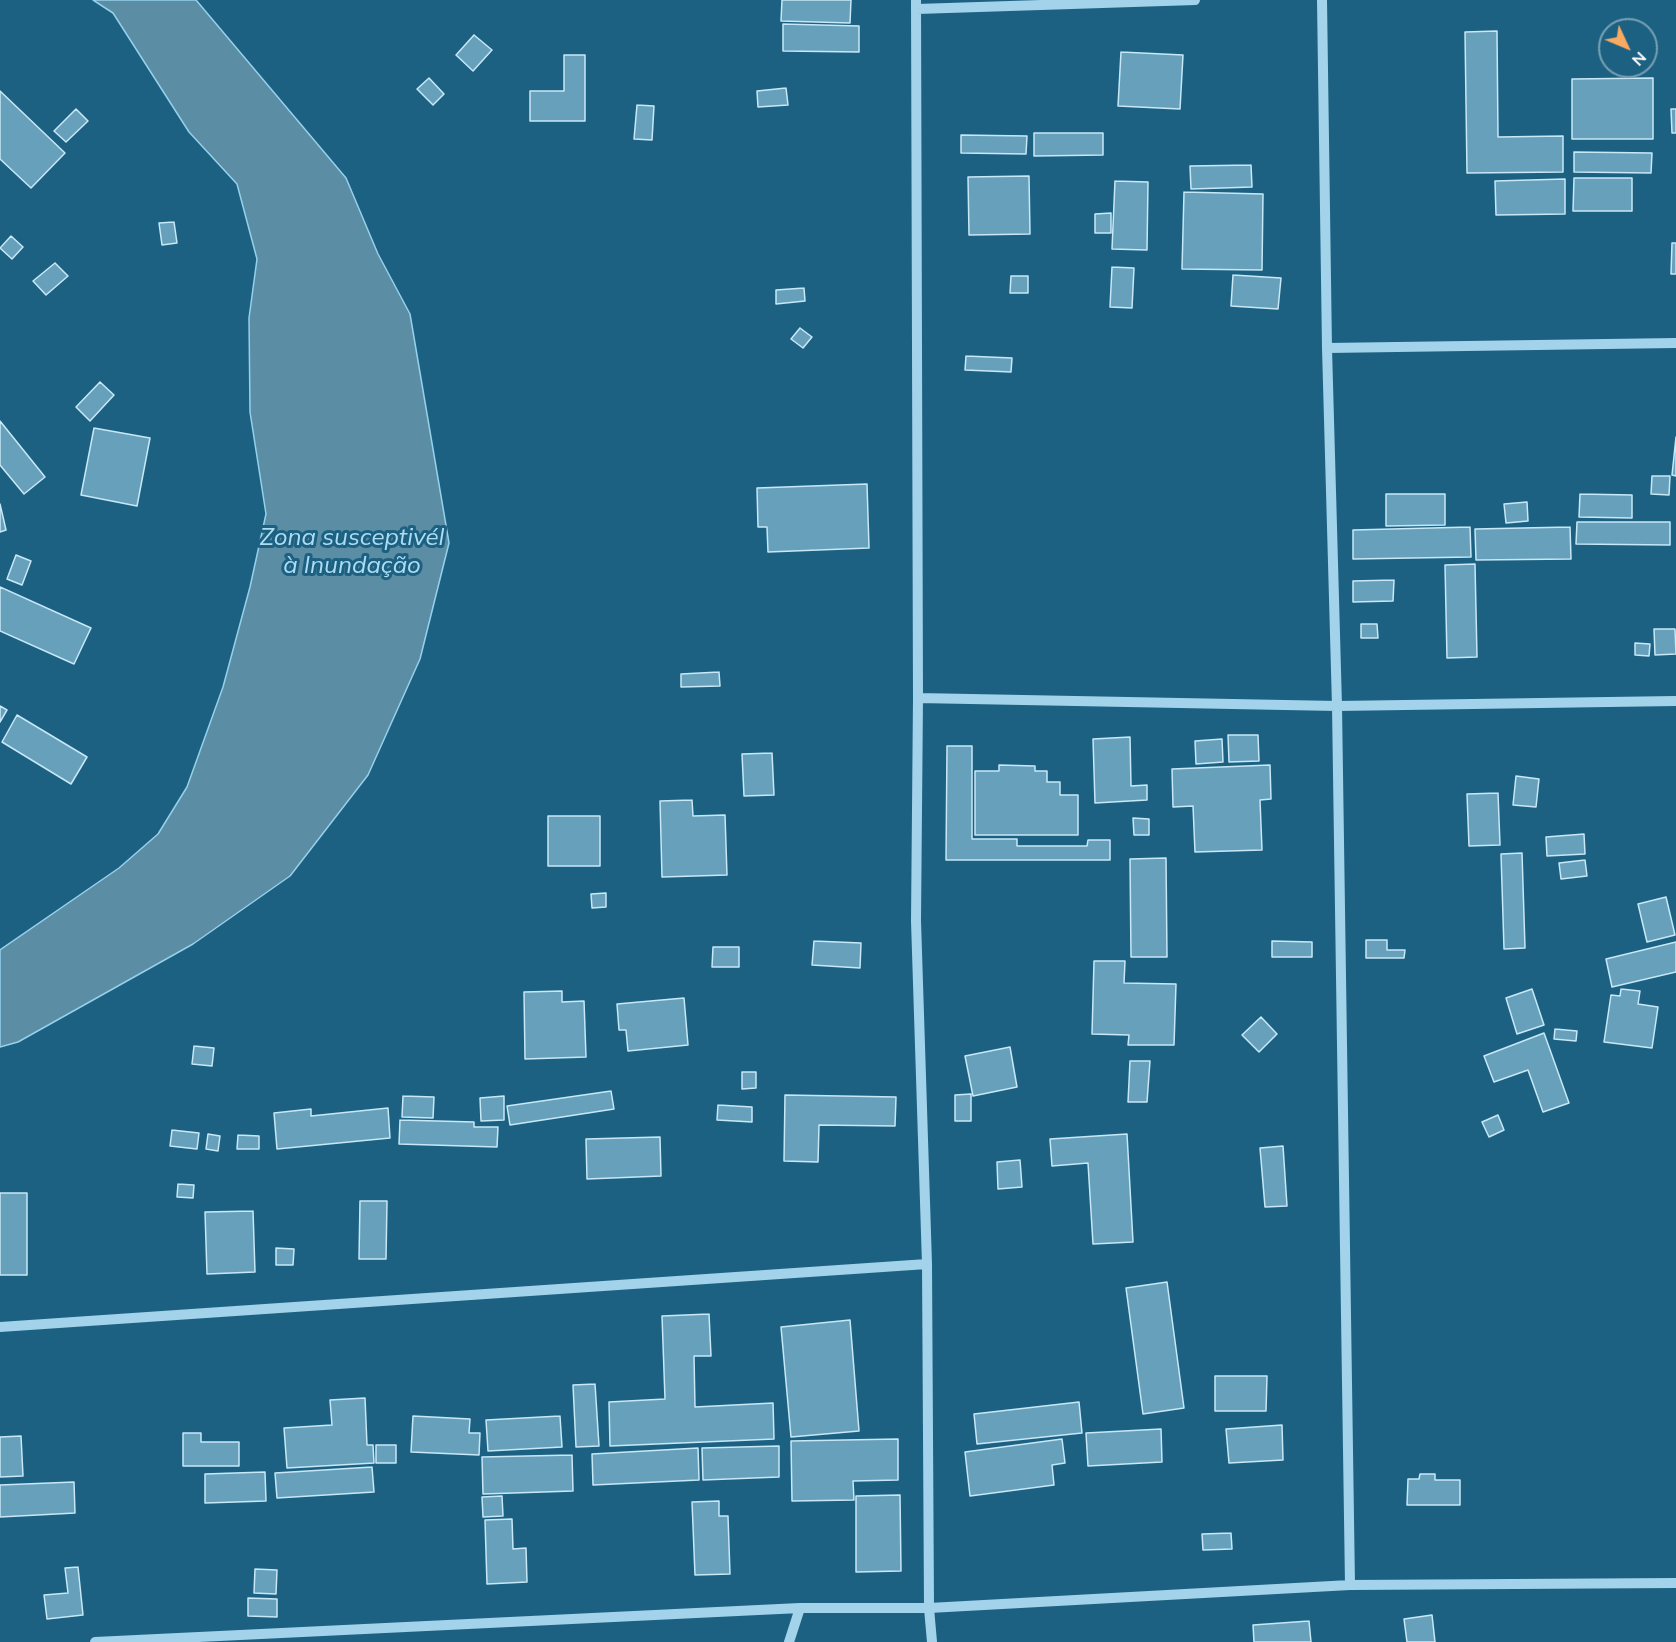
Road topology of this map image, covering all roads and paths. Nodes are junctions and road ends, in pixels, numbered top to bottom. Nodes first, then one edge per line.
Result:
1 (1195, 0) edge
2 (1322, 0) edge
3 (916, 4) edge
4 (1676, 343) edge
5 (1327, 348) junction
6 (918, 698) junction
7 (1676, 701) edge
8 (1337, 706) junction
9 (927, 1264) junction
10 (0, 1327) edge
11 (1676, 1582) edge
12 (1350, 1585) junction
13 (800, 1608) junction
14 (929, 1608) junction
15 (95, 1642) edge
16 (789, 1642) edge
17 (932, 1642) edge

1 - 3 street
2 - 5 street
3 - 6 street
4 - 5 street
5 - 8 street
6 - 8 street
6 - 9 street
7 - 8 street
8 - 12 street
9 - 10 street
9 - 14 street
11 - 12 street
12 - 14 street
13 - 14 street
13 - 15 street
13 - 16 street
14 - 17 street

